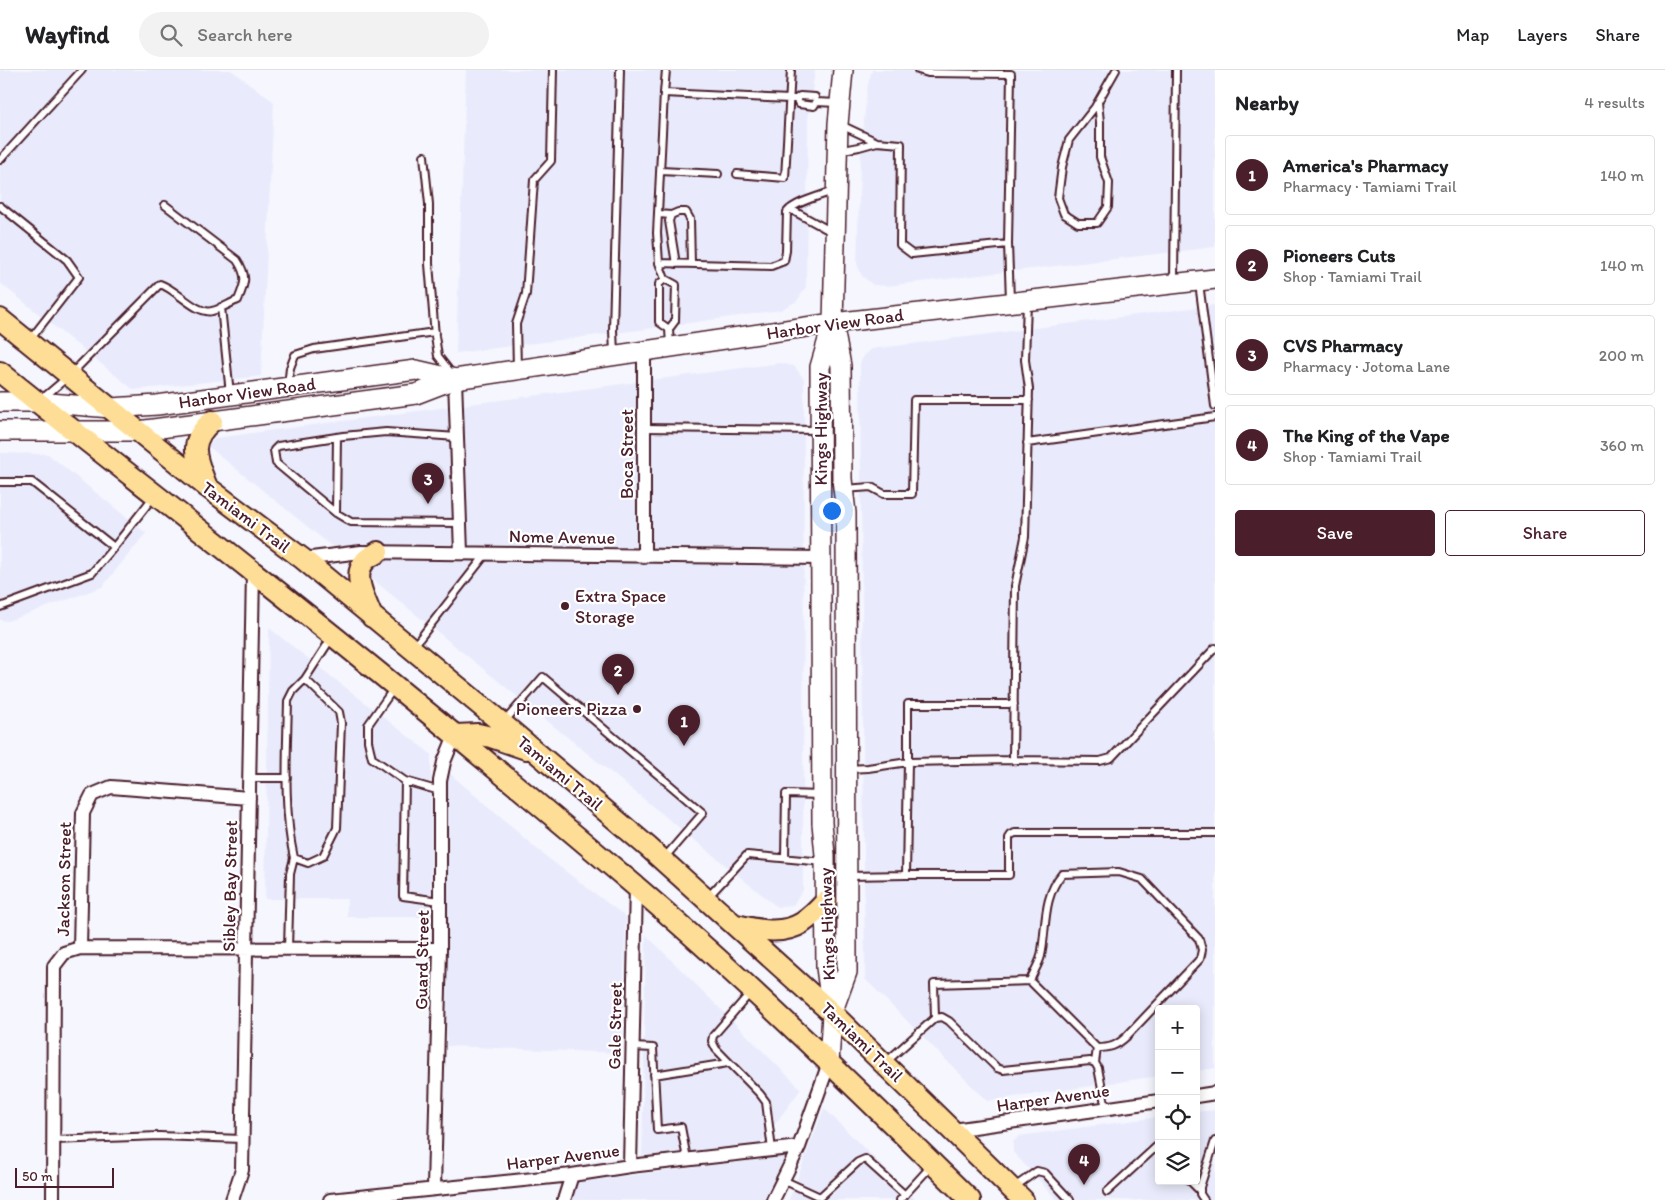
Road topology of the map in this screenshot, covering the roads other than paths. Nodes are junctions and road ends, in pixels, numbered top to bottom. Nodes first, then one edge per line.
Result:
1 (82, 70) edge
2 (553, 70) edge
3 (620, 70) edge
4 (666, 70) edge
5 (791, 70) edge
6 (843, 70) edge
7 (918, 70) edge
8 (1116, 70) edge
9 (1176, 70) edge
10 (1011, 72) edge
11 (664, 93) junction
12 (793, 99) junction
13 (1098, 102) junction
14 (840, 103) junction
15 (838, 124) junction
16 (877, 142) junction
17 (837, 151) junction
18 (424, 156) dead end
19 (0, 160) edge
20 (661, 170) junction
21 (718, 174) dead end
22 (737, 174) dead end
23 (836, 190) junction
24 (165, 204) dead end
25 (0, 206) edge
26 (790, 208) junction
27 (658, 214) junction
28 (671, 215) junction
29 (835, 234) junction
30 (1008, 244) junction
31 (659, 263) junction
32 (676, 264) junction
33 (691, 264) junction
34 (665, 279) junction
35 (1207, 280) edge
36 (1174, 284) junction
37 (1018, 302) junction
38 (221, 307) junction
39 (0, 319) edge
40 (833, 323) junction
41 (434, 332) junction
42 (670, 338) junction
43 (1206, 341) junction
44 (1215, 341) edge
45 (28, 342) junction
46 (644, 351) junction
47 (614, 356) junction
48 (518, 370) junction
49 (0, 372) edge
50 (70, 376) junction
51 (455, 379) junction
52 (288, 387) junction
53 (230, 395) junction
54 (1029, 400) junction
55 (0, 402) edge
56 (37, 402) junction
57 (1215, 406) edge
58 (111, 408) junction
59 (1215, 417) edge
60 (212, 421) junction
61 (644, 428) junction
62 (71, 430) junction
63 (820, 430) junction
64 (0, 431) edge
65 (138, 431) junction
66 (337, 437) junction
67 (457, 437) junction
68 (1027, 443) junction
69 (0, 482) edge
70 (207, 487) junction
71 (843, 489) junction
72 (155, 496) junction
73 (336, 513) junction
74 (460, 523) junction
75 (114, 546) junction
76 (378, 552) junction
77 (461, 553) junction
78 (487, 553) junction
79 (644, 557) junction
80 (821, 558) junction
81 (303, 560) junction
82 (253, 572) junction
83 (0, 607) edge
84 (372, 616) junction
85 (332, 636) junction
86 (1215, 648) edge
87 (412, 649) junction
88 (305, 679) junction
89 (395, 687) junction
90 (1014, 704) junction
91 (502, 724) junction
92 (455, 735) junction
93 (537, 753) junction
94 (1013, 760) junction
95 (908, 762) junction
96 (822, 769) junction
97 (846, 769) junction
98 (249, 778) junction
99 (287, 778) junction
100 (405, 781) junction
101 (440, 791) junction
102 (822, 795) junction
103 (249, 798) junction
104 (1215, 833) edge
105 (294, 858) junction
106 (785, 858) junction
107 (662, 860) junction
108 (825, 862) junction
109 (906, 875) junction
110 (847, 876) junction
111 (636, 886) junction
112 (707, 899) junction
113 (440, 901) junction
114 (826, 901) junction
115 (736, 925) junction
116 (80, 948) junction
117 (246, 949) junction
118 (288, 949) junction
119 (440, 949) junction
120 (1030, 981) junction
121 (752, 991) junction
122 (832, 1013) junction
123 (935, 1018) junction
124 (632, 1047) junction
125 (1097, 1048) junction
126 (728, 1062) junction
127 (1095, 1062) junction
128 (829, 1063) junction
129 (884, 1063) junction
130 (654, 1076) junction
131 (1215, 1093) edge
132 (1200, 1095) edge
133 (1155, 1102) edge
134 (1106, 1109) junction
135 (953, 1130) junction
136 (242, 1139) junction
137 (54, 1140) junction
138 (1215, 1141) edge
139 (799, 1147) junction
140 (772, 1150) junction
141 (1155, 1150) edge
142 (687, 1160) junction
143 (933, 1164) junction
144 (630, 1166) junction
145 (572, 1175) junction
146 (783, 1180) junction
147 (1194, 1185) edge
148 (434, 1188) junction
149 (1200, 1191) junction
150 (1107, 1192) dead end
151 (1018, 1195) edge
152 (903, 1197) edge
153 (821, 1198) edge
154 (54, 1200) edge
155 (232, 1200) edge
156 (330, 1200) edge
157 (564, 1200) edge
158 (773, 1200) edge
159 (970, 1200) edge
160 (1070, 1200) edge
161 (1204, 1200) edge

1 - 19 lane
2 - 48 lane
3 - 47 lane
4 - 11 lane
5 - 12 lane
6 - 14 main road, Kings Highway
7 - 10 lane
8 - 13 lane
9 - 36 lane
10 - 30 lane
11 - 12 lane
11 - 20 lane
12 - 14 lane
12 - 22 lane
13 - 13 lane
14 - 15 main road, Kings Highway
15 - 16 lane
15 - 17 main road, Kings Highway
16 - 17 lane
16 - 30 lane
17 - 23 main road, Kings Highway
18 - 41 lane
20 - 21 lane
20 - 27 lane
23 - 26 lane
23 - 29 main road, Kings Highway
24 - 38 lane
25 - 45 lane
26 - 29 lane
26 - 33 lane
27 - 28 lane
27 - 31 lane
28 - 32 lane
28 - 33 lane
29 - 40 main road, Kings Highway
30 - 37 lane
31 - 32 lane
31 - 34 lane
32 - 33 lane
34 - 42 lane
34 - 42 lane
35 - 36 main road, Harbor View Road
35 - 43 lane
36 - 37 main road, Harbor View Road
37 - 40 main road, Harbor View Road
37 - 54 lane
38 - 50 lane
38 - 53 lane
39 - 45 main road, Tamiami Trail
40 - 42 main road, Harbor View Road
40 - 63 main road, Kings Highway
40 - 71 main road, Kings Highway
41 - 51 lane
41 - 52 lane
42 - 46 main road, Harbor View Road
43 - 44 lane
43 - 57 lane
45 - 50 main road, Tamiami Trail
46 - 47 main road, Harbor View Road
46 - 61 street, Boca Street
47 - 48 main road, Harbor View Road
48 - 51 main road, Harbor View Road
49 - 56 main road
50 - 56 lane
50 - 58 main road, Tamiami Trail
51 - 52 main road, Harbor View Road
51 - 60 main road, Harbor View Road
51 - 67 street
52 - 53 main road, Harbor View Road
53 - 58 main road, Harbor View Road
54 - 68 lane
54 - 71 lane
55 - 56 main road, Harbor View Road
56 - 58 main road, Harbor View Road
56 - 62 main road
58 - 65 main road, Tamiami Trail
59 - 68 lane
60 - 65 main road, Harbor View Road
60 - 70 main road
61 - 63 lane
61 - 79 street, Boca Street
62 - 64 main road, Harbor View Road
62 - 65 main road, Harbor View Road
62 - 72 main road
63 - 80 main road, Kings Highway
65 - 70 main road, Tamiami Trail
66 - 67 lane
66 - 73 lane
66 - 73 lane
67 - 74 street
68 - 90 lane
69 - 75 lane
70 - 81 main road, Tamiami Trail
71 - 97 main road, Kings Highway
72 - 75 lane
72 - 82 main road
73 - 74 lane
74 - 77 street
75 - 83 lane
76 - 77 street, Nome Avenue
76 - 81 street, Nome Avenue
76 - 84 main road
77 - 78 street, Nome Avenue
78 - 79 street, Nome Avenue
78 - 87 lane
79 - 80 street, Nome Avenue
80 - 96 main road, Kings Highway
81 - 84 main road, Tamiami Trail
82 - 85 main road
82 - 98 street, Sibley Bay Street
84 - 87 main road, Tamiami Trail
85 - 88 lane
85 - 89 main road
86 - 94 lane
87 - 91 main road, Tamiami Trail
88 - 99 lane
88 - 105 lane
89 - 92 main road
89 - 100 lane
90 - 94 lane
90 - 95 lane
91 - 93 main road, Tamiami Trail
91 - 107 lane
92 - 93 main road
92 - 101 street, Guard Street
92 - 111 main road
93 - 107 main road, Tamiami Trail
94 - 95 lane
95 - 97 lane
95 - 109 lane
96 - 97 main road
96 - 102 main road, Kings Highway
97 - 110 main road, Kings Highway
98 - 99 lane
98 - 103 street, Sibley Bay Street
99 - 105 lane
100 - 101 lane
100 - 113 lane
101 - 113 street, Guard Street
102 - 106 lane
102 - 108 main road, Kings Highway
103 - 116 street, Jackson Street
103 - 117 street, Sibley Bay Street
104 - 109 lane
105 - 118 lane
106 - 108 lane
106 - 112 lane
107 - 112 main road, Tamiami Trail
108 - 114 main road, Kings Highway
109 - 110 lane
110 - 122 main road, Kings Highway
111 - 121 main road
111 - 124 street, Gale Street
112 - 115 main road, Tamiami Trail
113 - 119 street, Guard Street
114 - 115 main road
114 - 122 main road, Kings Highway
115 - 122 main road, Tamiami Trail
116 - 117 street
116 - 137 street, Jackson Street
117 - 118 street
117 - 136 street, Sibley Bay Street
118 - 119 street
119 - 148 street, Guard Street
120 - 123 lane
120 - 125 lane
120 - 125 lane
121 - 126 lane
121 - 128 main road
122 - 128 main road
122 - 129 main road, Tamiami Trail
123 - 127 lane
123 - 129 lane
124 - 130 lane
124 - 144 street, Gale Street
125 - 127 lane
126 - 130 lane
126 - 140 lane
127 - 134 lane
128 - 139 street
128 - 143 main road
129 - 135 main road, Tamiami Trail
130 - 142 lane
131 - 132 street
133 - 134 street, Harper Avenue
134 - 135 street, Harper Avenue
135 - 151 main road, Tamiami Trail
136 - 137 lane
136 - 155 street, Sibley Bay Street
137 - 154 street, Jackson Street
138 - 149 lane
139 - 140 street, Harper Avenue
139 - 146 street
140 - 142 street, Harper Avenue
141 - 150 lane
142 - 144 street, Harper Avenue
143 - 152 lane
143 - 159 main road
144 - 145 street, Harper Avenue
145 - 148 street, Harper Avenue
145 - 157 street
146 - 153 lane
146 - 158 street
147 - 149 lane
148 - 156 street, Harper Avenue
149 - 161 lane
151 - 160 lane
152 - 153 lane

